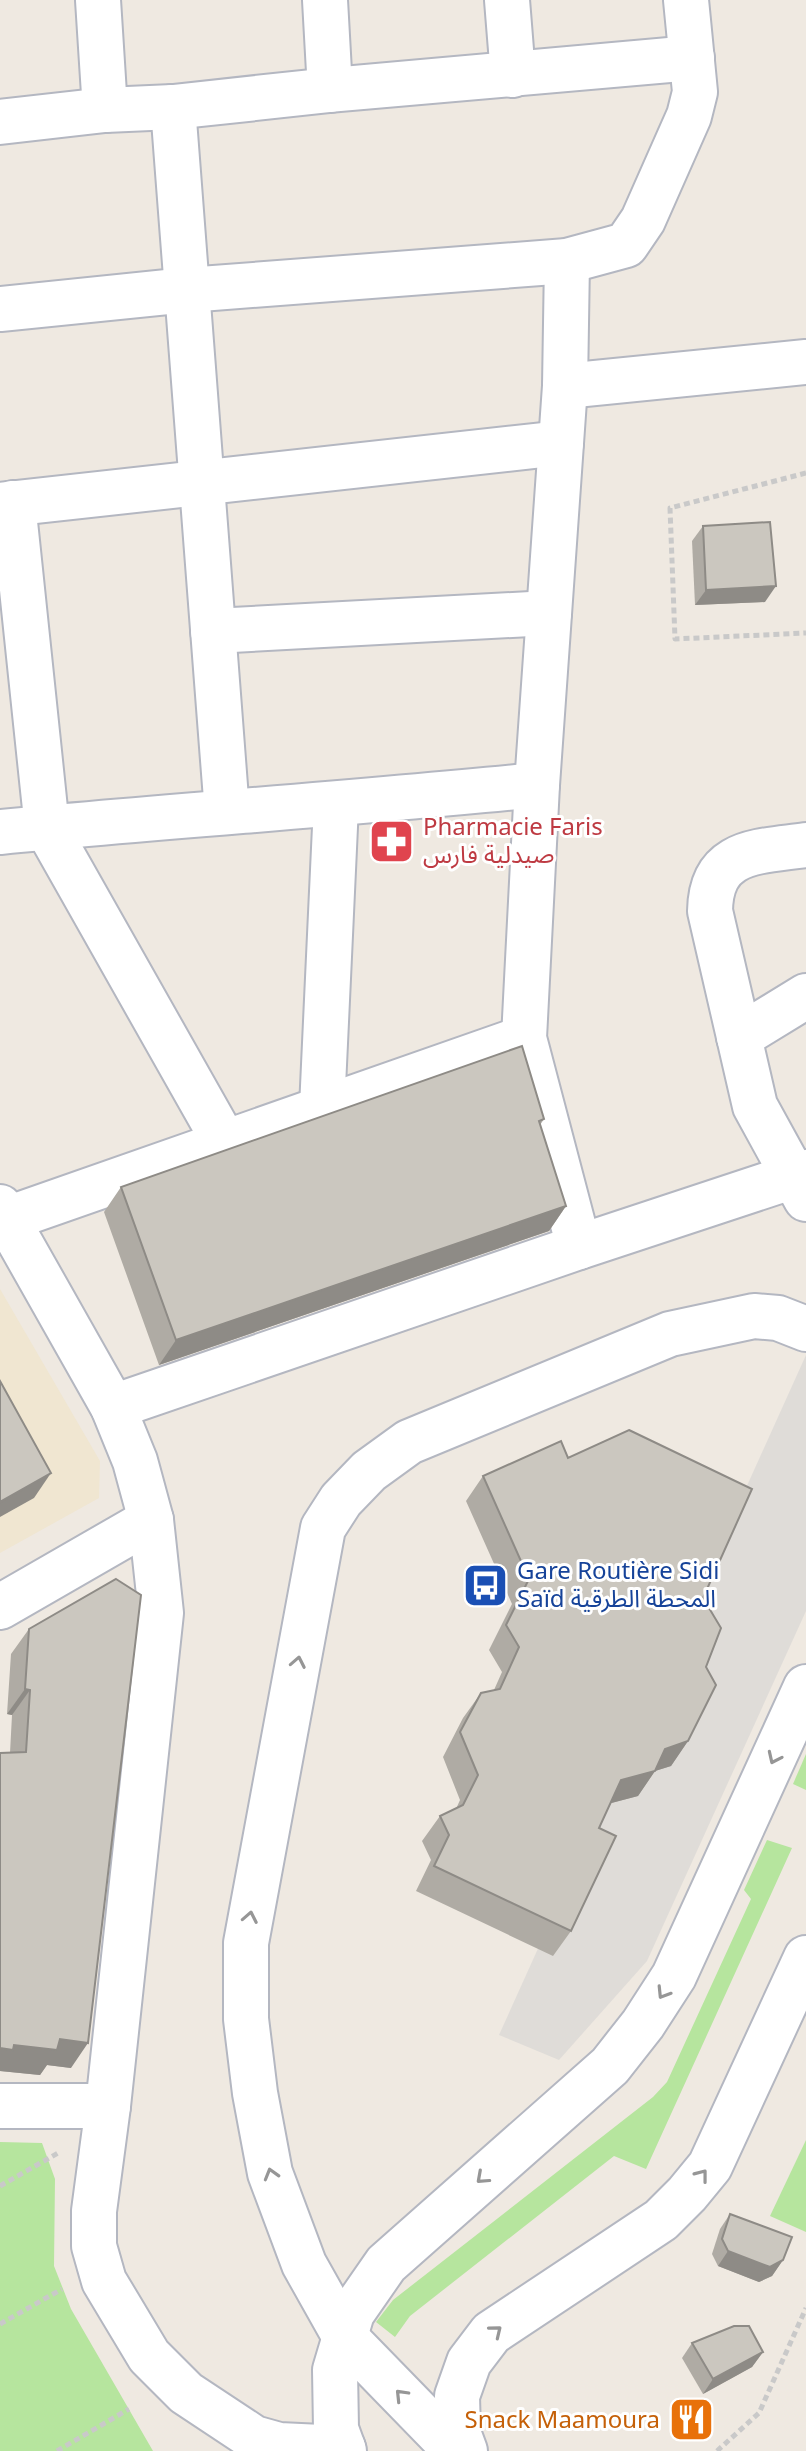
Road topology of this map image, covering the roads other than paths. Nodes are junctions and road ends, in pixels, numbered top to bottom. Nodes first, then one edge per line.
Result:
1 (98, 0) edge
2 (325, 0) edge
3 (507, 0) edge
4 (686, 0) edge
5 (692, 58) junction
6 (513, 75) junction
7 (330, 90) junction
8 (173, 107) junction
9 (105, 110) junction
10 (0, 122) edge
11 (567, 261) junction
12 (187, 290) junction
13 (0, 309) edge
14 (806, 362) edge
15 (565, 386) junction
16 (561, 443) junction
17 (202, 481) junction
18 (7, 504) edge
19 (549, 613) junction
20 (213, 631) junction
21 (537, 785) junction
22 (336, 805) junction
23 (227, 812) junction
24 (47, 828) junction
25 (0, 832) edge
26 (806, 845) edge
27 (806, 996) edge
28 (739, 1037) junction
29 (524, 1038) junction
30 (322, 1108) junction
31 (225, 1143) junction
32 (802, 1183) edge
33 (4, 1213) edge
34 (579, 1247) junction
35 (806, 1329) edge
36 (113, 1407) junction
37 (151, 1520) junction
38 (0, 1607) edge
39 (806, 1687) edge
40 (806, 1958) edge
41 (0, 2106) edge
42 (108, 2106) junction
43 (345, 2337) junction
44 (343, 2449) edge
45 (456, 2451) edge
46 (465, 2451) edge

1 - 9 street
2 - 7 street
3 - 6 street
4 - 5 street
5 - 6 street
5 - 11 street
6 - 7 street
7 - 8 street
8 - 9 street
8 - 12 street
9 - 10 street
11 - 12 street
11 - 15 street
12 - 13 street
12 - 17 street
14 - 15 street
15 - 16 street
16 - 17 street
16 - 19 street
17 - 18 street
17 - 20 street
18 - 24 street
19 - 20 street
19 - 21 street
20 - 23 street
21 - 22 street
21 - 29 street
22 - 23 street
22 - 30 street
23 - 24 street
24 - 25 street
24 - 31 street
26 - 28 street
27 - 28 street
28 - 32 street
29 - 30 street
29 - 34 street
30 - 31 street
31 - 33 street
32 - 34 street
33 - 36 street
34 - 36 street
43 -> 35 street
36 - 37 street
37 - 38 street
37 - 42 street
39 -> 43 street
46 -> 40 street
41 - 42 street
42 - 44 street
43 - 44 street
45 -> 43 street

